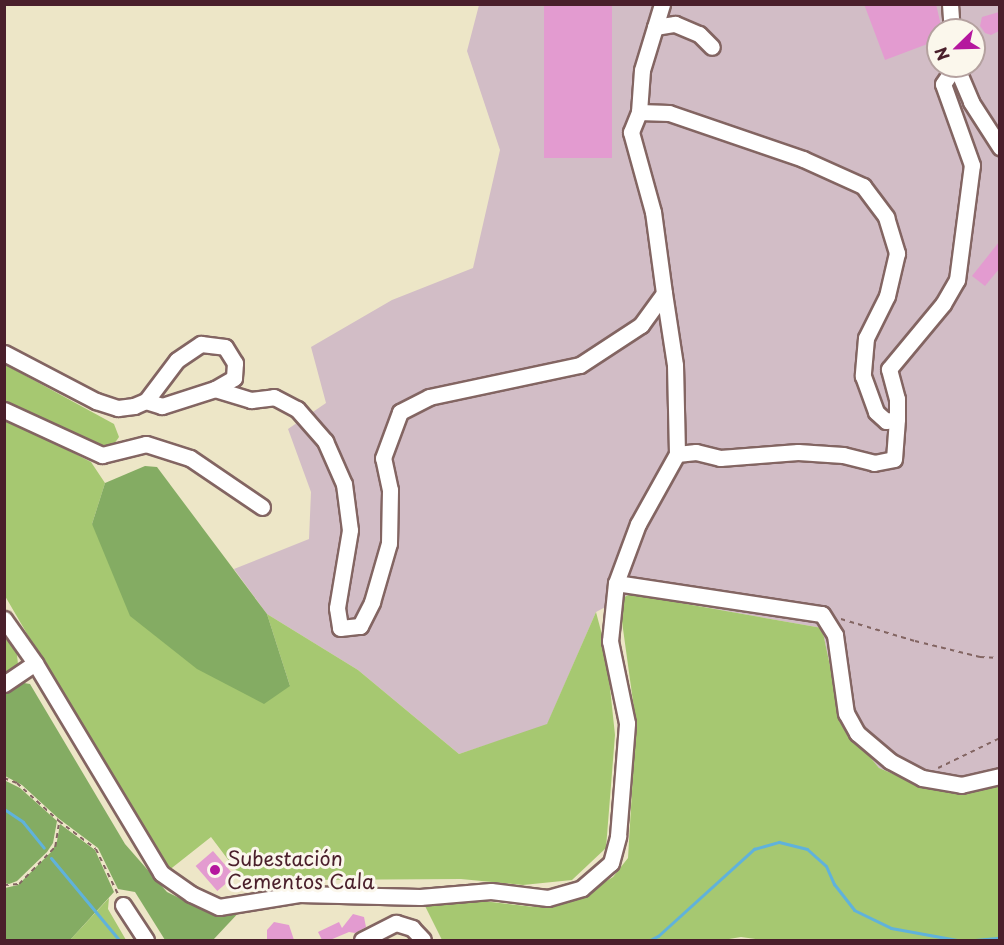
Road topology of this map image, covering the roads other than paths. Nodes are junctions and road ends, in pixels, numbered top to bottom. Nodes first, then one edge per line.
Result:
1 (662, 4) edge
2 (655, 27) junction
3 (712, 47) dead end
4 (947, 78) edge
5 (961, 78) edge
6 (639, 112) junction
7 (999, 147) edge
8 (664, 293) junction
9 (4, 353) edge
10 (215, 389) junction
11 (146, 401) junction
12 (4, 410) edge
13 (897, 419) junction
14 (677, 454) junction
15 (262, 507) dead end
16 (616, 583) junction
17 (4, 619) edge
18 (35, 663) junction
19 (4, 684) edge
20 (999, 776) edge
21 (123, 905) road end
22 (146, 940) edge
23 (362, 940) edge
24 (423, 940) edge

1 - 2 street
2 - 3 street
2 - 6 street
4 - 13 street
5 - 7 street
6 - 8 street
6 - 13 street
8 - 10 street
8 - 14 street
9 - 11 street
10 - 11 street
10 - 11 street
12 - 15 street
13 - 14 street
14 - 16 street
16 - 18 street
16 - 20 street
17 - 18 street
18 - 19 street
21 - 22 street
23 - 24 street

